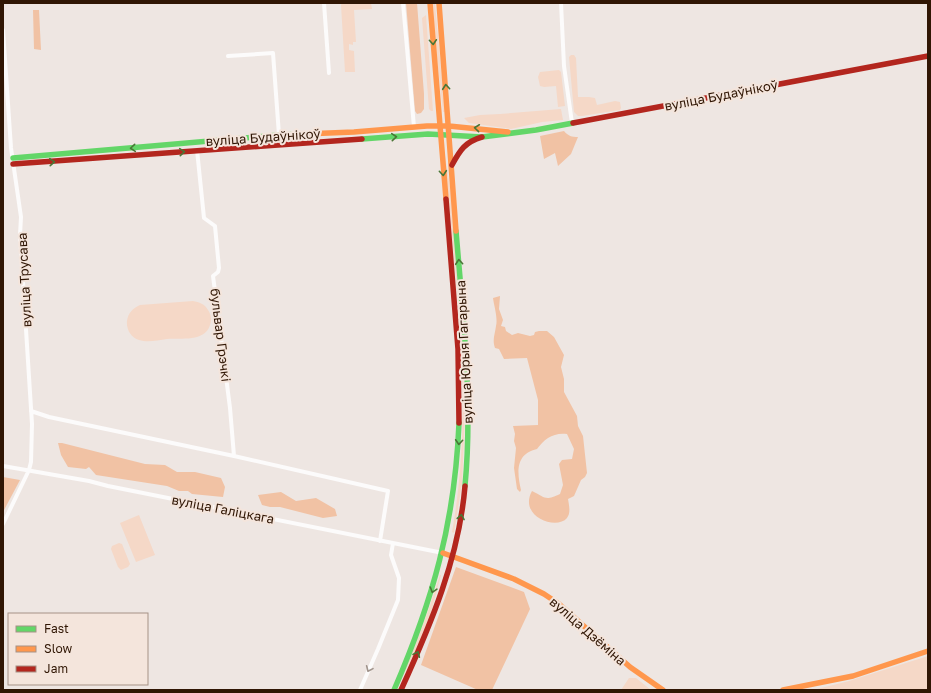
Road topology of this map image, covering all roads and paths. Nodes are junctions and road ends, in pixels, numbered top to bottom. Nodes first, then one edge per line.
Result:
1 (324, 3) edge
2 (403, 3) edge
3 (430, 3) edge
4 (439, 3) edge
5 (561, 3) edge
6 (3, 30) edge
7 (228, 56) dead end
8 (928, 56) edge
9 (330, 74) dead end
10 (572, 123) junction
11 (439, 126) junction
12 (449, 126) junction
13 (414, 127) junction
14 (346, 132) junction
15 (514, 133) junction
16 (440, 134) junction
17 (279, 135) junction
18 (449, 135) junction
19 (482, 137) junction
20 (348, 140) junction
21 (280, 144) junction
22 (158, 146) junction
23 (197, 150) junction
24 (159, 154) junction
25 (13, 158) junction
26 (14, 164) junction
27 (451, 166) junction
28 (31, 412) junction
29 (234, 456) junction
30 (3, 466) edge
31 (29, 470) junction
32 (3, 524) edge
33 (380, 541) junction
34 (393, 543) junction
35 (443, 552) junction
36 (452, 555) junction
37 (928, 651) edge
38 (360, 690) edge
39 (394, 690) edge
40 (401, 690) edge
41 (663, 690) edge
42 (783, 690) edge

1 - 9 street
2 - 13 street
3 -> 11 main road, вуліца Юрыя Гагарына
12 -> 4 main road, вуліца Юрыя Гагарына
5 - 10 street
6 - 25 street, вуліца Трусава
7 - 17 street
8 - 10 main road, вуліца Будаўнікоў
10 - 15 main road, вуліца Будаўнікоў
11 - 12 main road, вуліца Будаўнікоў
11 - 13 main road, вуліца Будаўнікоў
11 - 16 main road, вуліца Юрыя Гагарына
15 -> 12 main road, вуліца Будаўнікоў
12 - 18 main road, вуліца Юрыя Гагарына
13 - 14 main road, вуліца Будаўнікоў
14 - 17 main road, вуліца Будаўнікоў
14 - 20 main road
15 - 19 main road, вуліца Будаўнікоў
16 - 18 main road, вуліца Будаўнікоў
20 -> 16 main road, вуліца Будаўнікоў
16 -> 35 main road, вуліца Юрыя Гагарына
17 - 21 main road
17 - 22 main road, вуліца Будаўнікоў
18 - 19 main road, вуліца Будаўнікоў
18 - 27 main road, вуліца Юрыя Гагарына
19 - 27 main road
20 - 21 main road, вуліца Будаўнікоў
21 - 23 main road, вуліца Будаўнікоў
22 - 24 main road
22 -> 25 main road, вуліца Будаўнікоў
24 -> 23 main road, вуліца Будаўнікоў
23 - 29 street, бульвар Грэчкі
26 -> 24 main road, вуліца Будаўнікоў
25 - 26 street, вуліца Трусава
26 - 28 street, вуліца Трусава
36 -> 27 main road, вуліца Юрыя Гагарына
28 - 29 street
28 - 31 street, вуліца Трусава
29 - 33 street
30 - 31 street, вуліца Галіцкага
31 - 32 street, вуліца Трусава
31 - 33 street, вуліца Галіцкага
33 - 34 street, вуліца Галіцкага
34 - 35 street, вуліца Галіцкага
34 -> 38 street
35 - 36 main road, вуліца Дзёміна
35 -> 39 main road, вуліца Юрыя Гагарына
40 -> 36 main road, вуліца Юрыя Гагарына
36 - 41 main road, вуліца Дзёміна
37 - 42 main road

